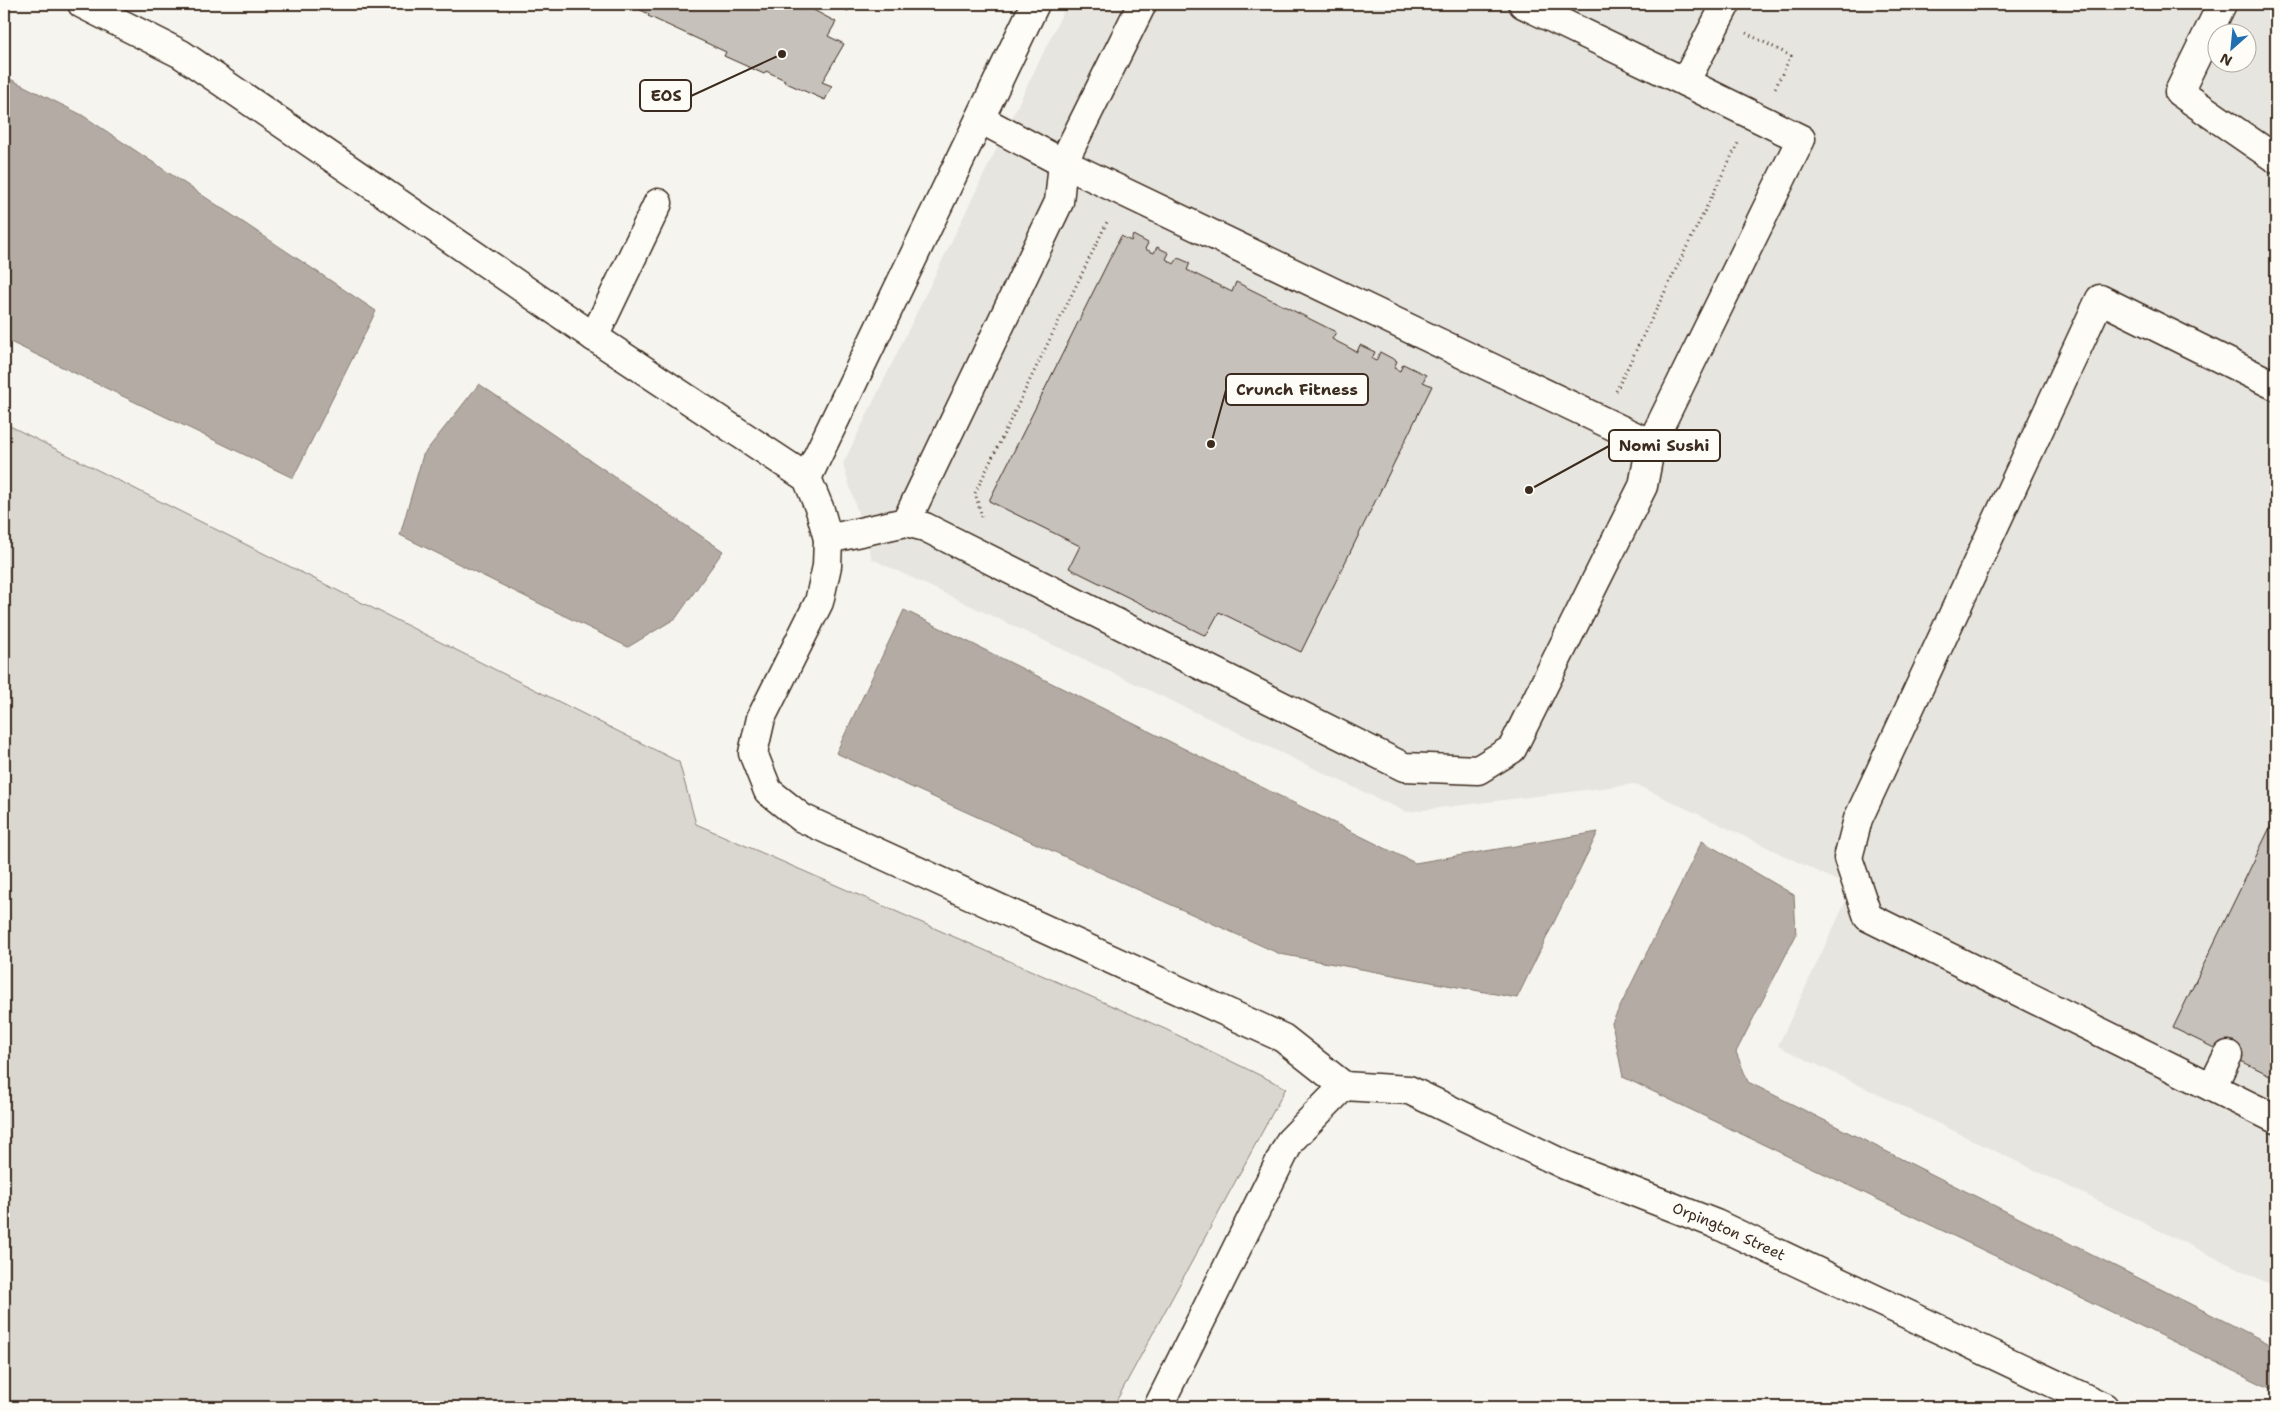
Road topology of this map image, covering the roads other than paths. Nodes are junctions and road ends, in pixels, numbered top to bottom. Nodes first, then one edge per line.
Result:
1 (82, 4) edge
2 (1036, 4) edge
3 (1142, 4) edge
4 (1523, 4) edge
5 (1726, 4) edge
6 (2222, 4) edge
7 (1685, 82) junction
8 (980, 119) junction
9 (2276, 160) edge
10 (1063, 163) junction
11 (658, 203) dead end
12 (594, 337) junction
13 (2276, 386) edge
14 (1651, 444) junction
15 (807, 478) junction
16 (906, 522) junction
17 (828, 539) junction
18 (2228, 1055) dead end
19 (1344, 1086) junction
20 (2212, 1088) junction
21 (2276, 1120) edge
22 (1158, 1407) edge
23 (2104, 1407) edge

1 - 12 street
2 - 8 street
3 - 10 street
4 - 7 street
5 - 7 street
6 - 9 street
7 - 14 street
8 - 10 street
8 - 15 street
10 - 14 street
10 - 16 street
11 - 12 street
12 - 15 street
13 - 20 street
14 - 16 street
15 - 17 street
16 - 17 street
17 - 19 street
18 - 20 street
19 - 22 street
19 - 23 street, Orpington Street
20 - 21 street

